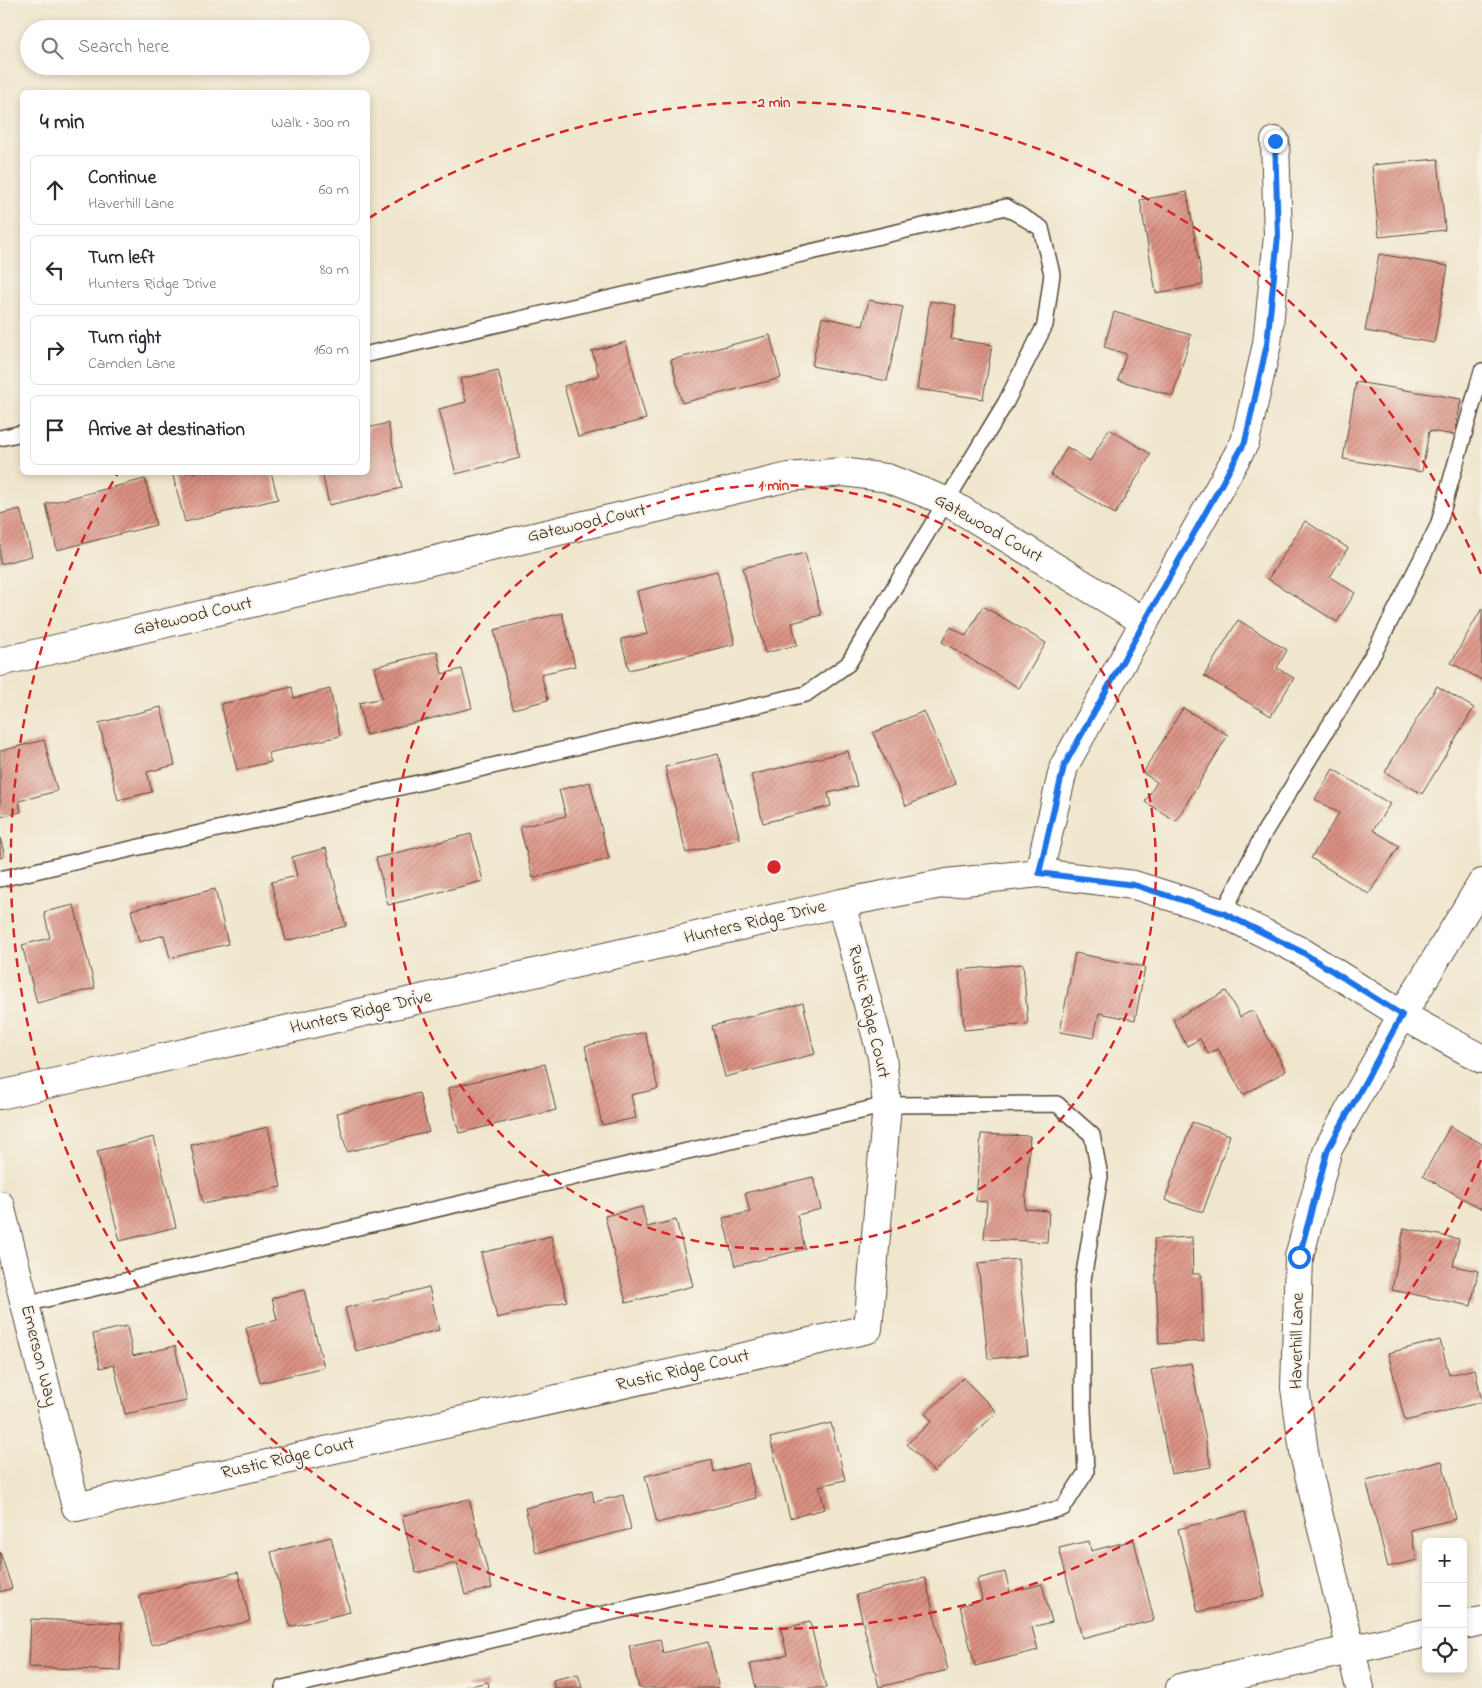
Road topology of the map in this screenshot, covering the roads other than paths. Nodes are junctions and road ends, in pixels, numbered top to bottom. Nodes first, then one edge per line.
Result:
1 (1275, 141) dead end
2 (370, 354) edge
3 (1482, 371) edge
4 (20, 433) edge
5 (0, 438) edge
6 (946, 501) junction
7 (1145, 622) junction
8 (0, 662) edge
9 (1039, 873) junction
10 (0, 879) edge
11 (1482, 883) edge
12 (841, 903) junction
13 (1223, 913) junction
14 (1402, 1015) junction
15 (1482, 1058) edge
16 (0, 1095) edge
17 (887, 1105) junction
18 (0, 1205) edge
19 (25, 1304) junction
20 (76, 1507) joint
21 (1482, 1620) edge
22 (1467, 1624) edge
23 (1422, 1634) edge
24 (1351, 1650) junction
25 (283, 1688) edge
26 (1180, 1688) edge
27 (1360, 1688) edge

1 - 7 street
2 - 6 lane
3 - 13 lane
4 - 5 lane
6 - 7 street, Gatewood Court
6 - 8 street, Gatewood Court
6 - 10 lane
7 - 9 street
9 - 12 street, Hunters Ridge Drive
9 - 13 street, Hunters Ridge Drive
11 - 14 street, Haverhill Lane
12 - 16 street, Hunters Ridge Drive
12 - 17 street, Rustic Ridge Court
13 - 14 street, Hunters Ridge Drive
14 - 15 street, Hunters Ridge Drive
14 - 24 street, Haverhill Lane
17 - 19 lane
17 - 20 street, Rustic Ridge Court
17 - 25 lane
18 - 19 street, Emerson Way
19 - 20 street, Emerson Way
21 - 22 street
23 - 24 street
24 - 26 street
24 - 27 street, Haverhill Lane

